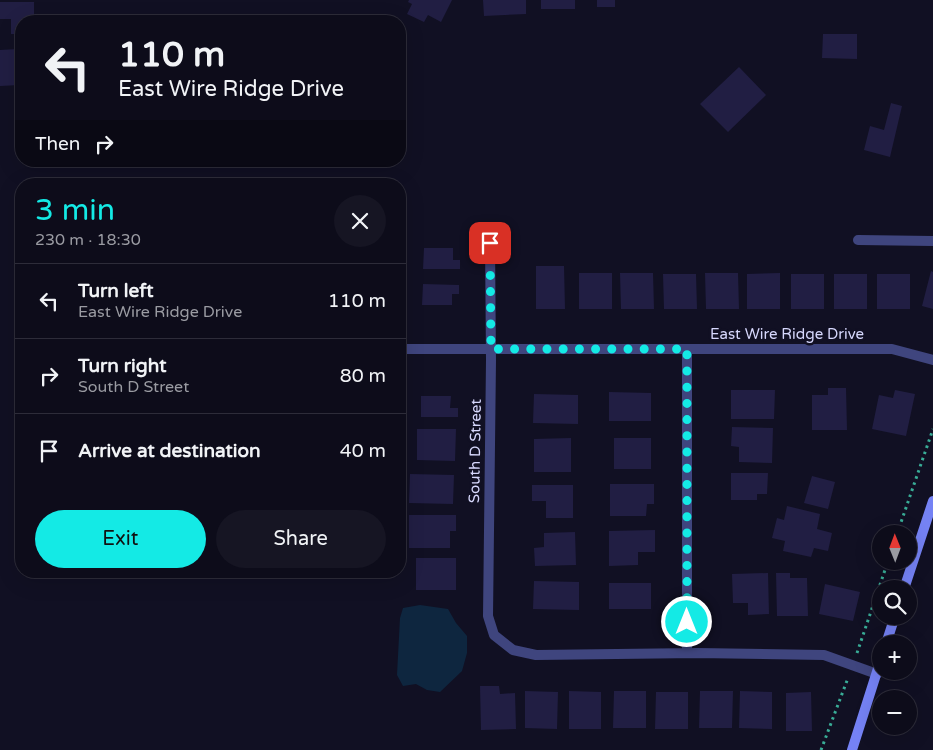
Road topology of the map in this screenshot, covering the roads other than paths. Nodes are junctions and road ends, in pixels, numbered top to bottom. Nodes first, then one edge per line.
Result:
1 (858, 240) dead end
2 (933, 241) edge
3 (490, 243) dead end
4 (406, 348) edge
5 (491, 349) junction
6 (687, 349) junction
7 (933, 360) edge
8 (933, 501) edge
9 (907, 580) edge
10 (686, 653) junction
11 (872, 672) edge
12 (875, 680) edge
13 (852, 750) edge

1 - 2 street
3 - 5 street, South D Street
4 - 5 street, East Wire Ridge Drive
5 - 6 street, East Wire Ridge Drive
5 - 10 street, South D Street
6 - 7 street, East Wire Ridge Drive
6 - 10 street
8 - 9 street
10 - 11 street
12 - 13 street

